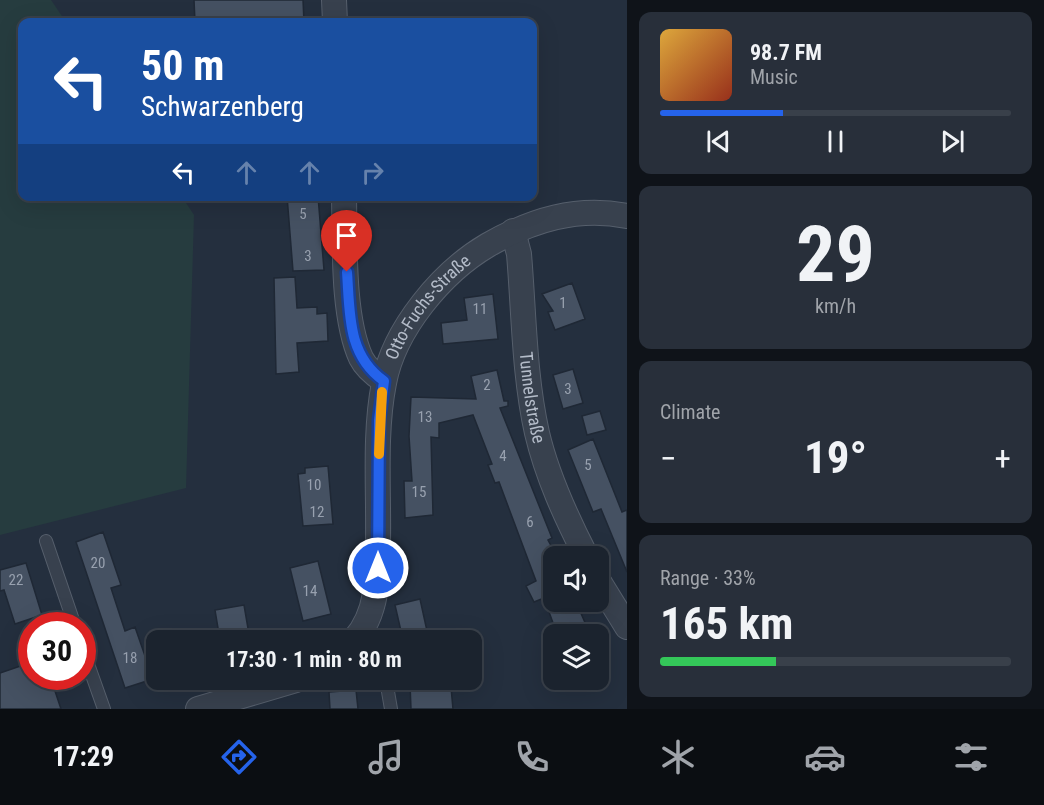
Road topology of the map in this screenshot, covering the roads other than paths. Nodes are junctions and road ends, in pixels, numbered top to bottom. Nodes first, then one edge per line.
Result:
1 (334, 0) edge
2 (335, 18) edge
3 (344, 201) edge
4 (627, 216) edge
5 (513, 231) junction
6 (384, 381) junction
7 (46, 541) dead end
8 (581, 546) edge
9 (609, 598) edge
10 (70, 612) edge
11 (627, 627) edge
12 (364, 630) edge
13 (96, 686) edge
14 (262, 690) edge
15 (388, 690) edge
16 (104, 709) edge
17 (198, 709) edge
18 (391, 709) edge

1 - 2 street
3 - 6 street
4 - 5 street, Otto-Fuchs-Straße
5 - 6 street, Otto-Fuchs-Straße
5 - 8 street, Tunnelstraße
6 - 12 street, Otto-Fuchs-Straße
7 - 10 lane
9 - 11 street
13 - 16 lane
14 - 17 street
15 - 18 lane

